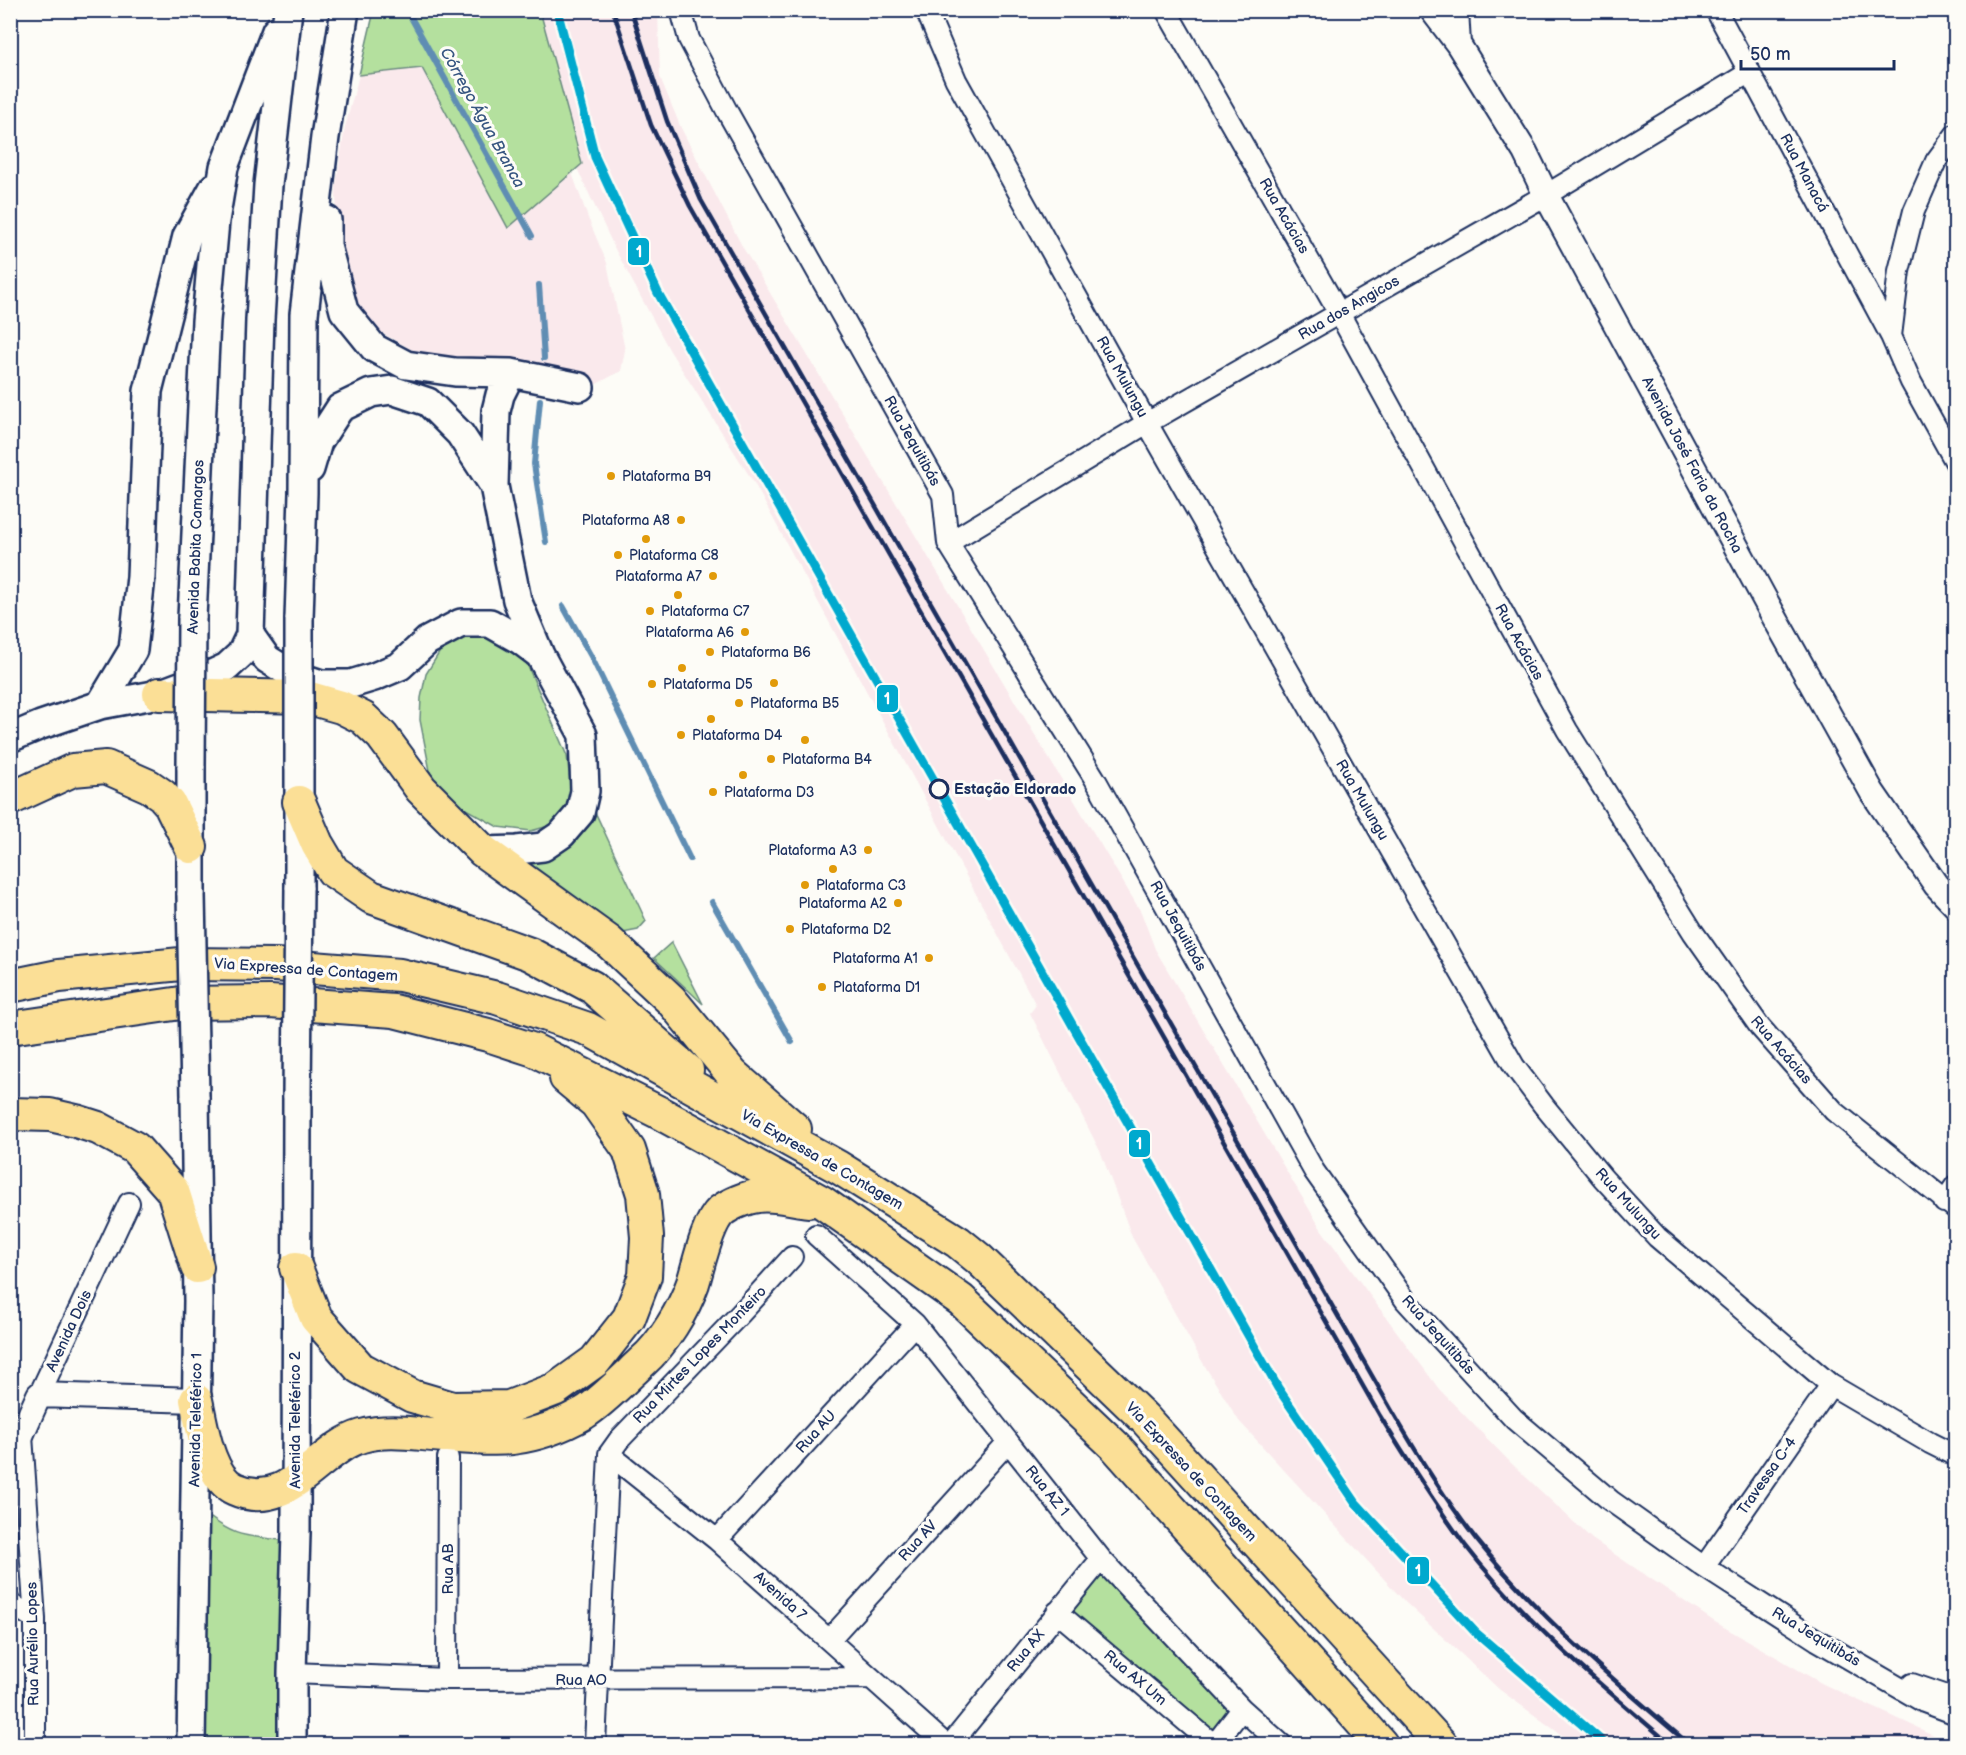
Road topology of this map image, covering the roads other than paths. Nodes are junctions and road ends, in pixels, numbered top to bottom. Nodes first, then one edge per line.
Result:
1 (286, 10) edge
2 (345, 10) edge
3 (681, 10) edge
4 (926, 10) edge
5 (1166, 10) edge
6 (1432, 10) edge
7 (1456, 10) edge
8 (1716, 10) edge
9 (1458, 44) junction
10 (1750, 72) junction
11 (1956, 134) edge
12 (325, 137) junction
13 (224, 167) junction
14 (1546, 195) junction
15 (1339, 313) junction
16 (1891, 336) junction
17 (511, 373) junction
18 (580, 387) dead end
19 (1147, 423) junction
20 (1956, 463) edge
21 (494, 486) junction
22 (303, 493) junction
23 (948, 543) junction
24 (250, 635) junction
25 (540, 655) junction
26 (159, 694) junction
27 (100, 705) junction
28 (10, 738) edge
29 (10, 799) edge
30 (299, 802) junction
31 (191, 847) junction
32 (483, 851) junction
33 (1956, 906) edge
34 (10, 986) edge
35 (10, 1028) edge
36 (534, 1050) junction
37 (195, 1096) joint
38 (733, 1109) junction
39 (10, 1114) edge
40 (838, 1167) junction
41 (1956, 1185) edge
42 (822, 1202) junction
43 (129, 1203) dead end
44 (1950, 1206) edge
45 (816, 1235) dead end
46 (792, 1257) dead end
47 (197, 1267) junction
48 (296, 1268) junction
49 (915, 1324) junction
50 (1831, 1385) junction
51 (39, 1395) junction
52 (196, 1400) junction
53 (22, 1436) junction
54 (1008, 1442) junction
55 (609, 1454) junction
56 (1956, 1456) edge
57 (448, 1458) dead end
58 (10, 1460) edge
59 (295, 1483) junction
60 (717, 1540) junction
61 (1101, 1559) junction
62 (1704, 1567) junction
63 (10, 1604) edge
64 (1057, 1612) junction
65 (35, 1619) junction
66 (829, 1640) junction
67 (292, 1673) junction
68 (1880, 1675) junction
69 (871, 1678) junction
70 (447, 1679) junction
71 (597, 1680) junction
72 (1956, 1699) edge
73 (1242, 1709) junction
74 (1956, 1714) edge
75 (1373, 1737) edge
76 (35, 1744) edge
77 (191, 1744) edge
78 (292, 1744) edge
79 (595, 1744) edge
80 (945, 1744) edge
81 (951, 1744) edge
82 (1214, 1744) edge
83 (1281, 1744) edge
84 (1441, 1744) edge

1 - 13 main road, Avenida Babita Camargos
1 - 24 main road
2 - 12 main road
3 - 23 street, Rua Jequitibás
4 - 19 street, Rua Mulungu
5 - 15 street, Rua Acácias
6 - 9 street
7 - 9 street, Avenida José Faria da Rocha
8 - 10 street, Rua Manacá
9 - 14 street, Avenida José Faria da Rocha
10 - 14 street, Rua dos Angicos
10 - 16 street, Rua Manacá
11 - 16 street
12 - 17 main road
12 - 22 main road
13 - 27 main road
13 - 31 main road, Avenida Babita Camargos, bridge
14 - 15 street, Rua dos Angicos
14 - 33 street, Avenida José Faria da Rocha
15 - 19 street, Rua dos Angicos
15 - 44 street, Rua Acácias
16 - 20 street, Rua Manacá
17 - 18 main road
17 - 21 main road
19 - 23 street, Rua dos Angicos
19 - 50 street, Rua Mulungu
21 - 22 main road
21 - 25 main road
22 - 30 main road, bridge
23 - 62 street, Rua Jequitibás
24 - 25 main road
24 - 26 main road
25 - 32 main road
26 - 27 main road
26 - 32 highway
27 - 28 main road
29 - 31 highway
30 - 38 highway
30 - 48 main road, Avenida Teleférico 2, bridge
31 - 37 main road, Avenida Babita Camargos, bridge
32 - 40 highway
34 - 38 highway, Via Expressa de Contagem
35 - 36 highway
36 - 42 highway
36 - 48 highway
37 - 47 main road, Avenida Teleférico 1
38 - 40 highway, Via Expressa de Contagem
39 - 47 highway
40 - 84 highway, Via Expressa de Contagem
41 - 44 street
42 - 59 highway
42 - 75 highway
43 - 51 street, Avenida Dois
45 - 49 street, Rua AZ 1
46 - 55 street, Rua Mirtes Lopes Monteiro
47 - 52 main road, Avenida Teleférico 1
48 - 59 main road, Avenida Teleférico 2
49 - 54 street, Rua AZ 1
49 - 60 street, Rua AU
50 - 56 street, Rua Mulungu
50 - 62 street, Travessa C-4
51 - 52 street
51 - 53 street, Avenida Dois
52 - 59 highway
52 - 77 main road, Avenida Teleférico 1
53 - 58 street, Avenida Dois
53 - 65 street, Rua Aurélio Lopes
54 - 61 street, Rua AZ 1
54 - 66 street, Rua AV
55 - 60 street, Avenida 7
55 - 71 street
57 - 70 street, Rua AB
59 - 67 main road, Avenida Teleférico 2
60 - 66 street, Avenida 7
61 - 64 street, Rua AX
61 - 73 street, Rua AZ 1
62 - 68 street, Rua Jequitibás
63 - 65 street
64 - 81 street, Rua AX
64 - 82 street, Rua AX Um
65 - 76 street, Rua Aurélio Lopes
66 - 69 street, Avenida 7
67 - 70 street, Rua AO
67 - 78 main road, Avenida Teleférico 2
68 - 72 street, Rua Jequitibás
68 - 74 street, Rua Jequitibás
69 - 71 street, Rua AO
69 - 80 street, Avenida 7
70 - 71 street, Rua AO
71 - 79 street
73 - 82 street
73 - 83 street, Rua AZ 1

